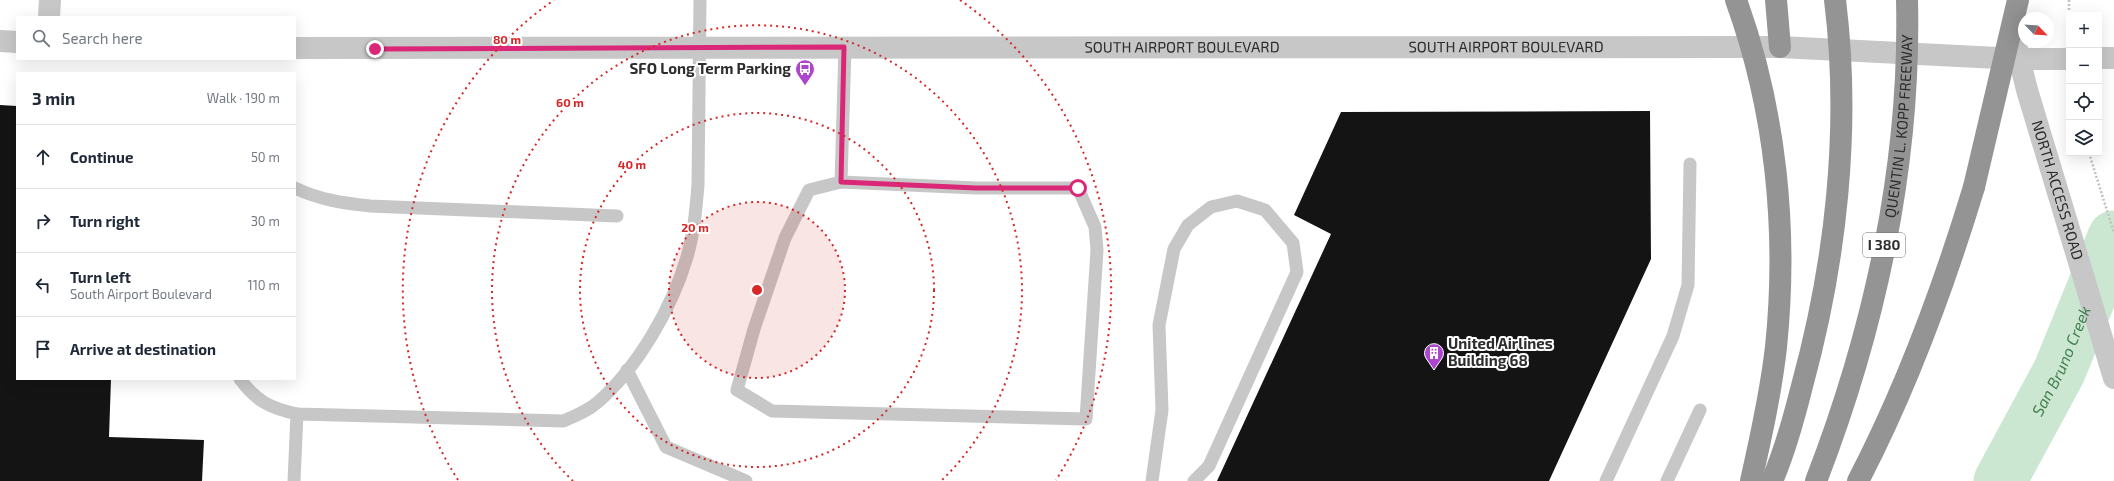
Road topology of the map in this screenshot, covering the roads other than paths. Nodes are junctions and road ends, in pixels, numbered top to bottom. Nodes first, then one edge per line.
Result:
1 (50, 0) edge
2 (700, 0) edge
3 (1736, 0) edge
4 (1776, 0) edge
5 (1835, 0) edge
6 (1907, 0) edge
7 (2009, 0) edge
8 (2018, 0) edge
9 (50, 16) edge
10 (0, 41) edge
11 (16, 42) edge
12 (844, 47) junction
13 (1780, 47) junction
14 (296, 48) edge
15 (699, 48) junction
16 (2018, 59) junction
17 (2066, 59) edge
18 (1690, 164) dead end
19 (841, 182) junction
20 (1974, 187) junction
21 (296, 188) edge
22 (617, 216) dead end
23 (627, 370) junction
24 (2114, 378) edge
25 (241, 380) edge
26 (1700, 410) dead end
27 (297, 414) junction
28 (294, 481) edge
29 (746, 481) edge
30 (1152, 481) edge
31 (1194, 481) edge
32 (1606, 481) edge
33 (1667, 481) edge
34 (1751, 481) edge
35 (1772, 481) edge
36 (1816, 481) edge
37 (1858, 481) edge

1 - 9 street
2 - 15 lane
3 - 34 highway, bridge
4 - 13 highway
5 - 35 highway, bridge
6 - 36 highway, QUENTIN L. KOPP FREEWAY / I 380, bridge
7 - 16 street, NORTH ACCESS ROAD
7 - 20 highway, bridge
8 - 20 highway, bridge
10 - 11 street
12 - 13 street, SOUTH AIRPORT BOULEVARD
12 - 15 street, SOUTH AIRPORT BOULEVARD
12 - 19 lane
13 - 16 street, SOUTH AIRPORT BOULEVARD
14 - 15 street, SOUTH AIRPORT BOULEVARD
15 - 23 lane
16 - 17 street, SOUTH AIRPORT BOULEVARD
16 - 24 street, NORTH ACCESS ROAD
18 - 32 lane
19 - 19 lane
20 - 37 highway
21 - 22 lane
23 - 27 lane
23 - 29 lane
25 - 27 lane
26 - 33 lane
27 - 28 lane
30 - 31 lane

